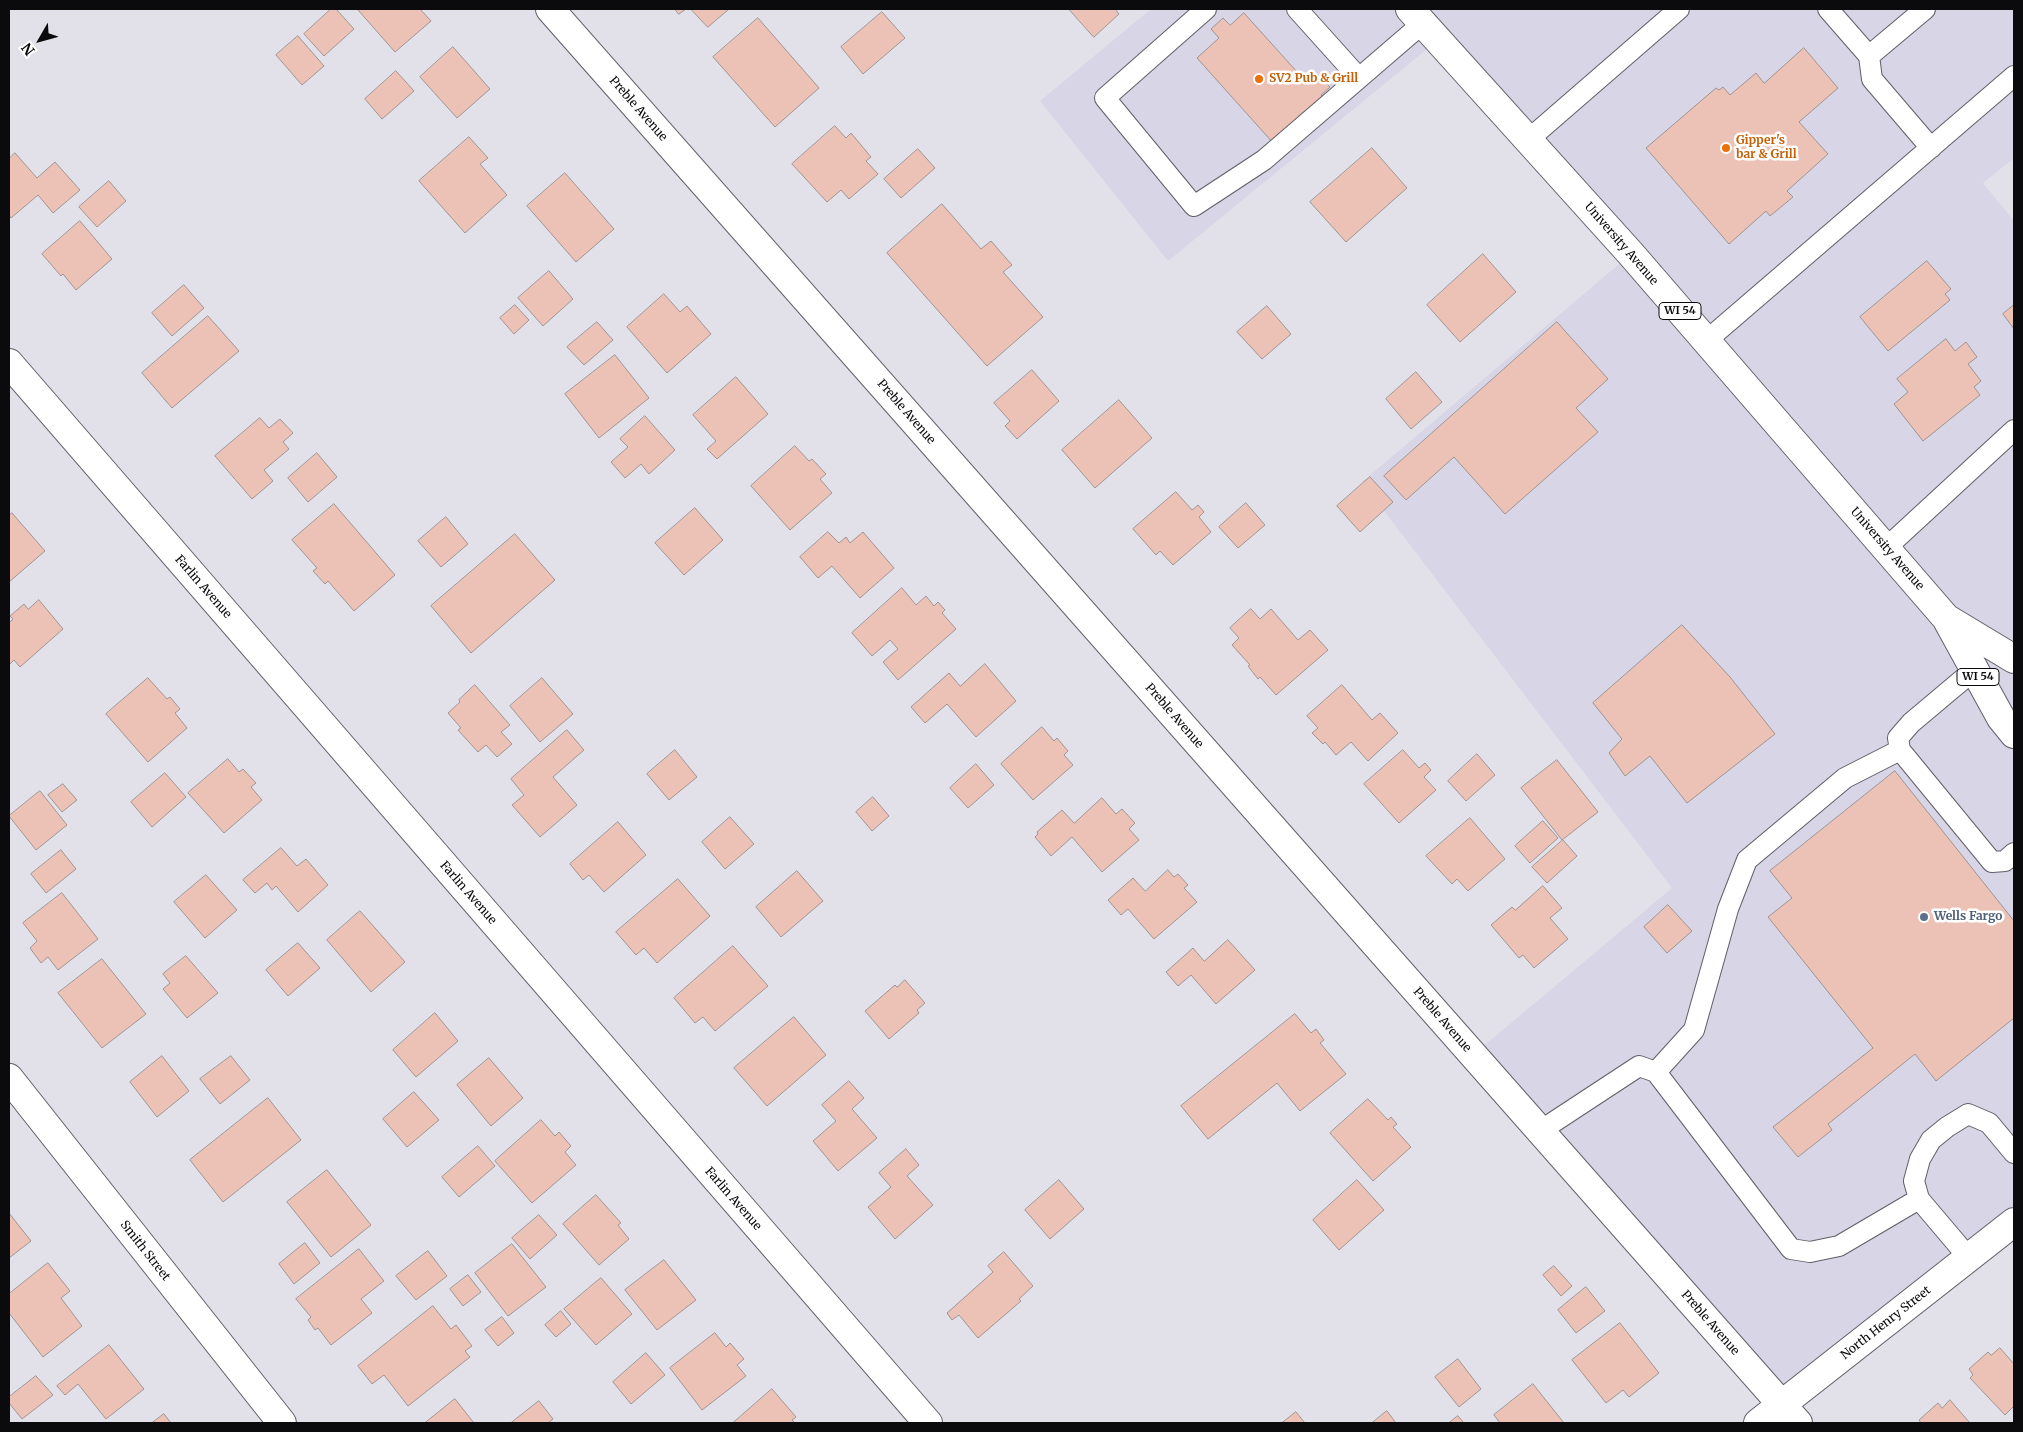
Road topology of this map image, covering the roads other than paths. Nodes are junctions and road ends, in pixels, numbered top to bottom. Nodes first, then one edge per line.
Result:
1 (550, 9) edge
2 (1206, 9) edge
3 (1297, 9) edge
4 (1679, 9) edge
5 (1828, 9) edge
6 (1925, 9) edge
7 (1417, 16) edge
8 (1869, 56) junction
9 (2014, 76) edge
10 (1359, 78) junction
11 (1528, 140) junction
12 (1931, 148) junction
13 (1706, 341) junction
14 (9, 363) edge
15 (2014, 430) edge
16 (1886, 548) junction
17 (1946, 618) junction
18 (2014, 658) edge
19 (1974, 670) junction
20 (2014, 734) edge
21 (1900, 750) junction
22 (2014, 853) edge
23 (1656, 1072) junction
24 (9, 1078) edge
25 (1540, 1131) junction
26 (2014, 1153) edge
27 (1919, 1199) junction
28 (2014, 1222) edge
29 (1969, 1258) junction
30 (1790, 1414) edge
31 (282, 1423) edge
32 (928, 1423) edge
33 (1758, 1423) edge

1 - 25 street, Preble Avenue
2 - 10 lane
3 - 10 lane
4 - 11 lane
5 - 8 lane
6 - 8 lane
7 - 10 lane
7 - 11 street, University Avenue / WI 54
8 - 12 lane
9 - 12 lane
11 - 13 street, University Avenue / WI 54
12 - 13 lane
13 - 16 street, University Avenue / WI 54
14 - 32 street, Farlin Avenue
15 - 16 lane
16 - 17 street, University Avenue / WI 54
17 - 18 street, University Avenue / WI 54
17 - 19 street, University Avenue / WI 54
19 - 20 street, University Avenue / WI 54
19 - 21 lane
21 - 22 lane
21 - 23 lane
23 - 25 lane
23 - 27 lane
24 - 31 street, Smith Street
25 - 30 street, Preble Avenue
26 - 27 lane
27 - 29 lane
28 - 29 street, North Henry Street
29 - 30 street, North Henry Street
30 - 33 street, North Henry Street

